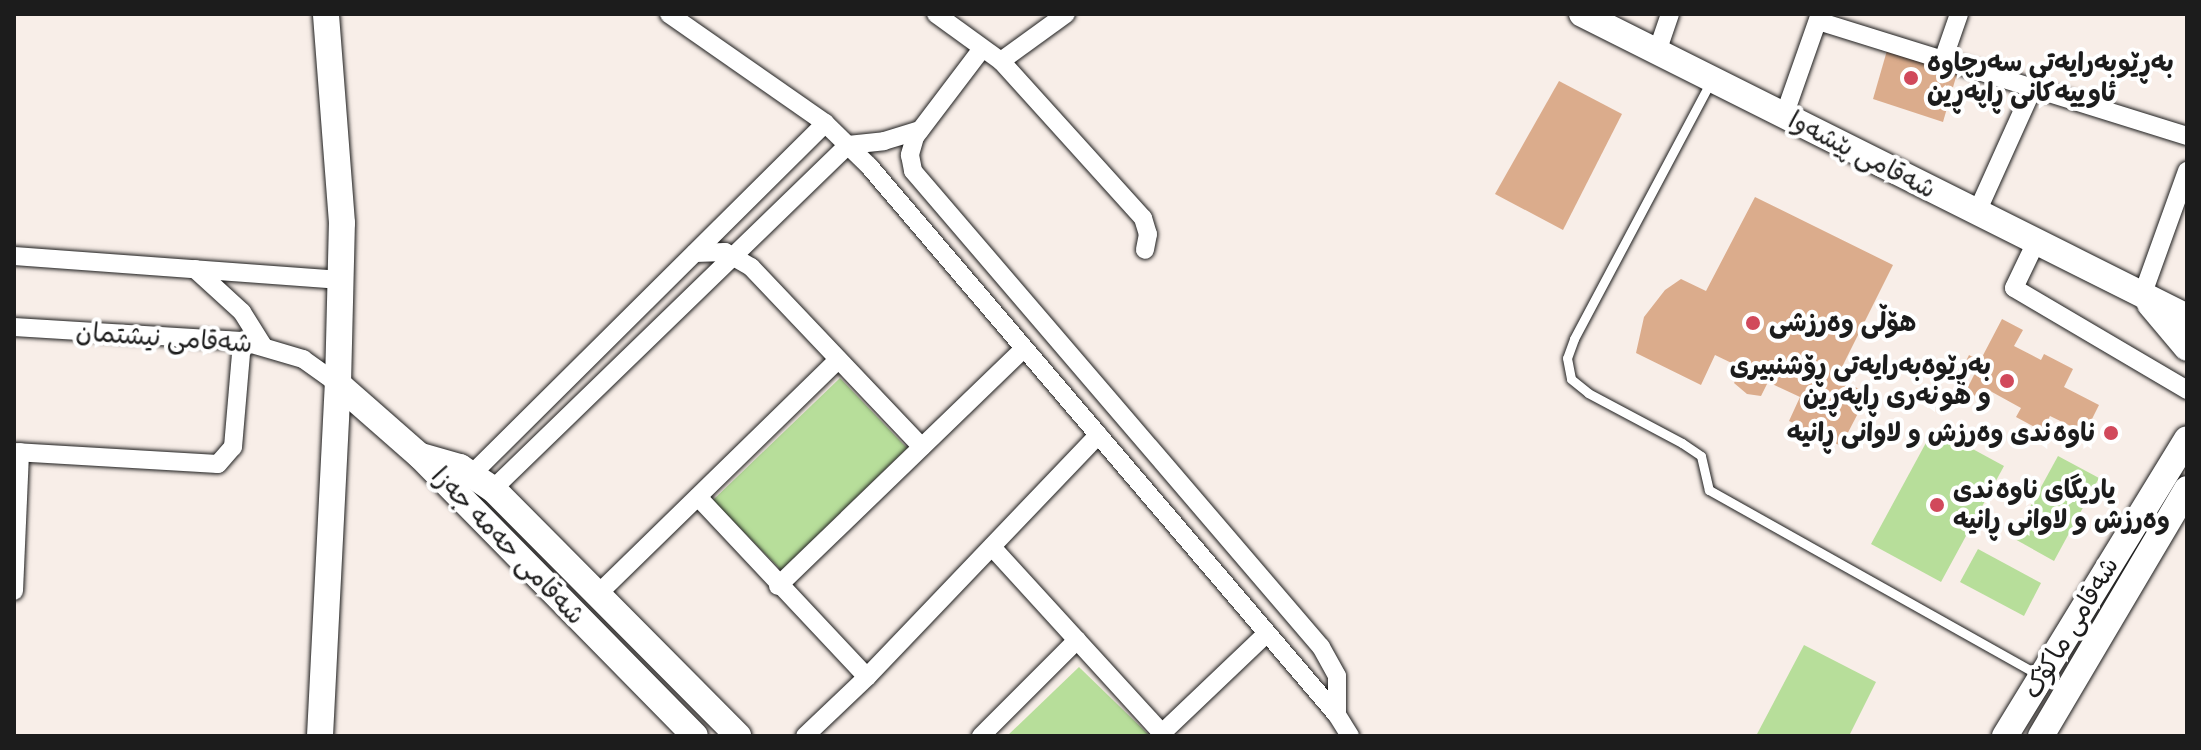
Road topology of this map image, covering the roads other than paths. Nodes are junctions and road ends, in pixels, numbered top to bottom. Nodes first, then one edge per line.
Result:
1 (326, 14) edge
2 (669, 14) edge
3 (936, 14) edge
4 (1066, 14) edge
5 (1582, 14) edge
6 (1670, 14) edge
7 (1959, 14) edge
8 (1819, 17) edge
9 (981, 50) junction
10 (1657, 52) junction
11 (1943, 60) junction
12 (1001, 61) junction
13 (1712, 79) junction
14 (2033, 88) junction
15 (1784, 116) junction
16 (825, 123) junction
17 (920, 130) junction
18 (2187, 136) edge
19 (848, 145) junction
20 (2187, 171) edge
21 (1977, 212) junction
22 (2036, 242) junction
23 (1145, 250) dead end
24 (695, 253) junction
25 (14, 256) edge
26 (735, 256) junction
27 (195, 269) junction
28 (341, 280) junction
29 (2142, 296) junction
30 (2187, 317) edge
31 (14, 327) edge
32 (242, 341) junction
33 (263, 345) junction
34 (2187, 348) edge
35 (1023, 349) junction
36 (838, 360) junction
37 (338, 384) junction
38 (2187, 390) edge
39 (1098, 435) junction
40 (2187, 439) edge
41 (922, 447) junction
42 (17, 452) edge
43 (420, 456) junction
44 (482, 481) junction
45 (2187, 489) edge
46 (698, 497) junction
47 (992, 547) junction
48 (778, 586) junction
49 (14, 591) edge
50 (599, 593) junction
51 (1267, 633) junction
52 (1077, 640) junction
53 (867, 677) junction
54 (2042, 677) junction
55 (1337, 715) junction
56 (1161, 734) edge
57 (320, 736) edge
58 (695, 736) edge
59 (738, 736) edge
60 (805, 736) edge
61 (981, 736) edge
62 (1350, 736) edge
63 (2005, 736) edge
64 (2041, 736) edge

1 - 28 street
2 - 16 street
3 - 9 street
4 - 12 street
5 - 10 street, شەقامی پێشەوا
6 - 10 street
7 - 11 street
8 - 11 street
8 - 15 street
9 - 12 street
9 - 17 street
10 - 13 street, شەقامی پێشەوا
11 - 14 street
12 - 23 street
13 - 15 street, شەقامی پێشەوا
13 - 54 lane
14 - 18 street
14 - 21 street
15 - 21 street, شەقامی پێشەوا
16 - 19 street
16 - 24 street
17 - 19 street
17 - 55 street
19 - 26 street
19 - 35 street
20 - 29 street
21 - 22 street, شەقامی پێشەوا
22 - 29 street, شەقامی پێشەوا
22 - 38 street
24 - 26 street
24 - 44 street
25 - 27 street
26 - 36 street
26 - 44 street
27 - 28 street
27 - 33 street
28 - 37 street
29 - 30 street, شەقامی پێشەوا
29 - 34 street, شەقامی پێشەوا
31 - 32 street, شەقامی نیشتمان
32 - 33 street, شەقامی نیشتمان
32 - 42 street
33 - 37 street, شەقامی نیشتمان
35 - 39 street
35 - 41 street
36 - 41 street
36 - 46 street
37 - 43 street, شەقامی نیشتمان
37 - 57 street
39 - 47 street
39 - 51 street
40 - 54 street, شەقامی ماکۆک
41 - 48 street
42 - 49 street
43 - 44 street, شەقامی حەمە جەزا
43 - 58 street, شەقامی حەمە جەزا
44 - 50 street, شەقامی حەمە جەزا
45 - 64 street, شەقامی ماکۆک
46 - 48 street
46 - 50 street
47 - 52 street
47 - 53 street
48 - 53 street
50 - 59 street, شەقامی حەمە جەزا
51 - 55 street
51 - 56 street
52 - 56 street
52 - 61 street
53 - 60 street
54 - 63 street, شەقامی ماکۆک
55 - 62 street

